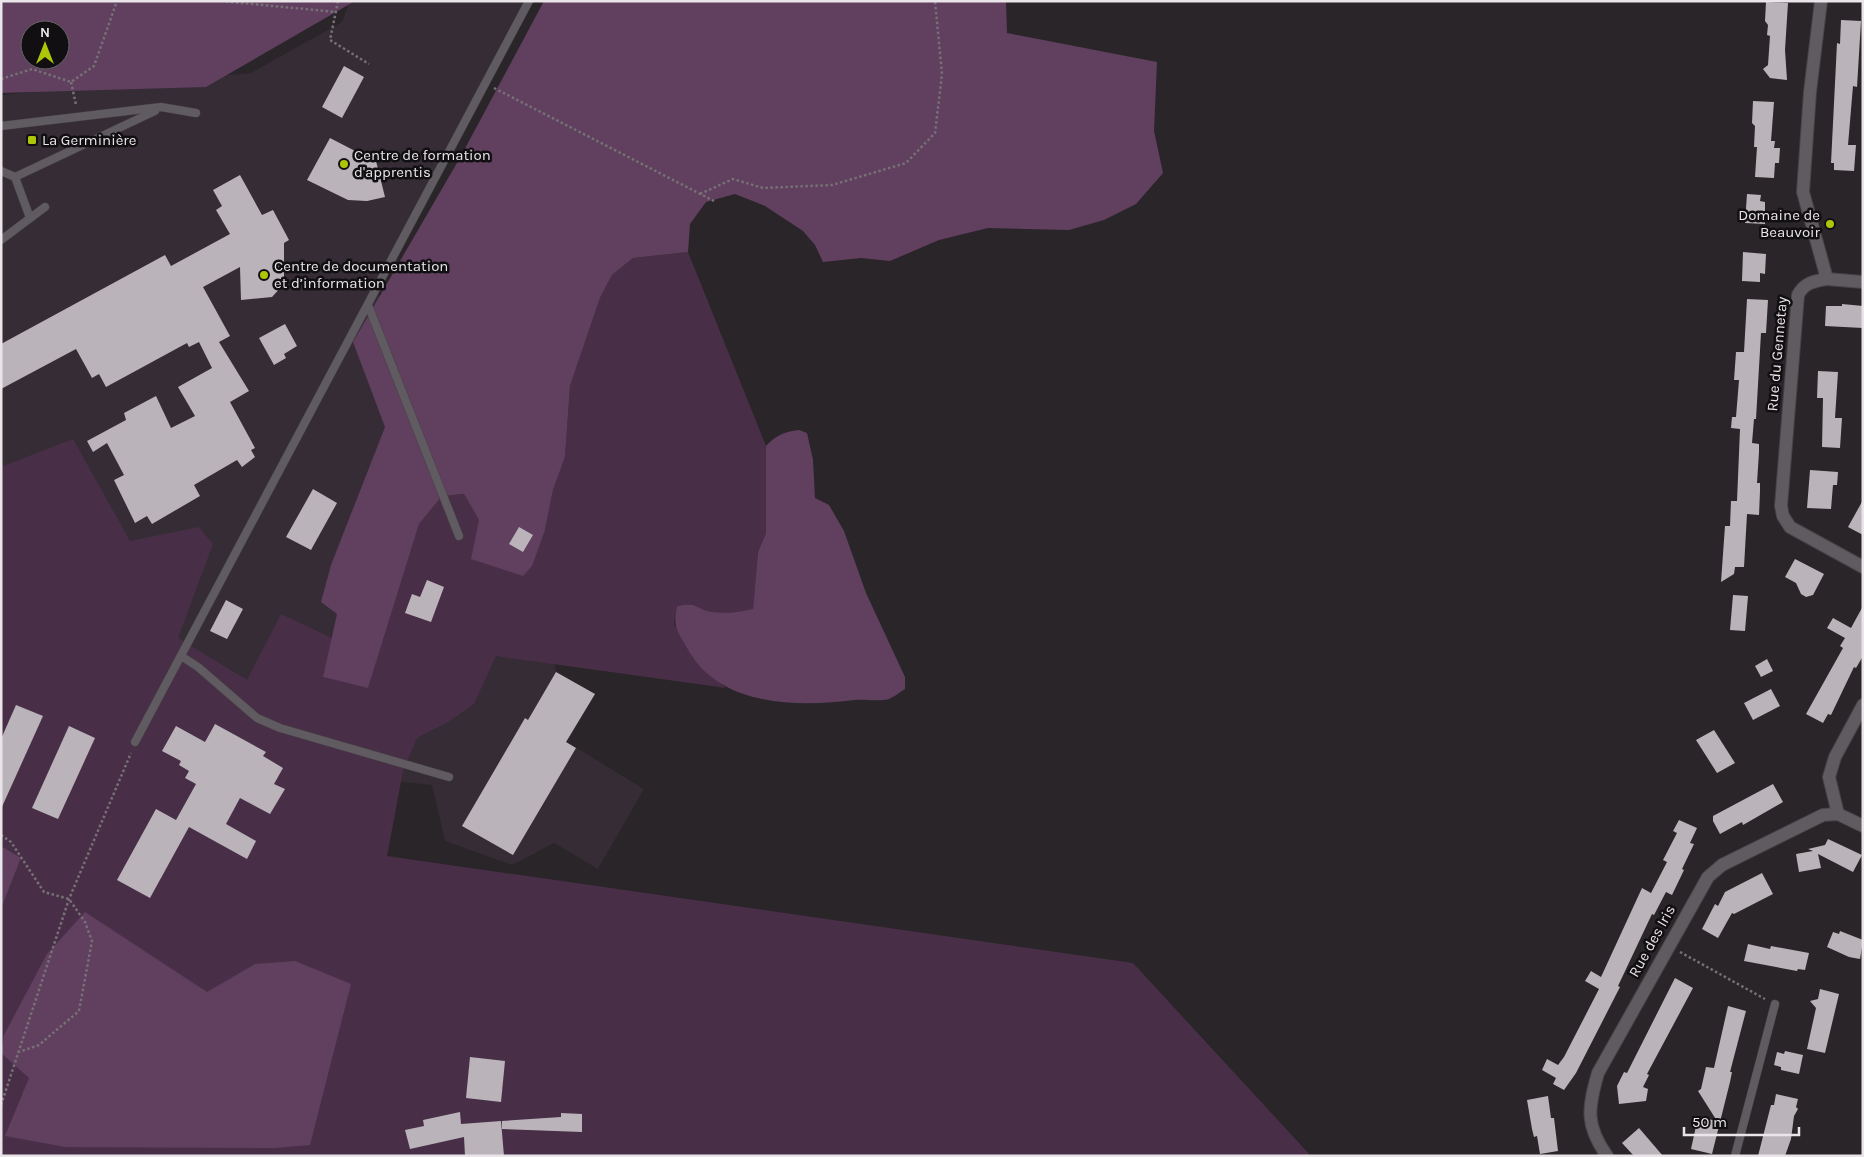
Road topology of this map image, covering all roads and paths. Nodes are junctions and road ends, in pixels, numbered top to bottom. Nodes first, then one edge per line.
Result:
1 (117, 1) edge
2 (221, 1) edge
3 (338, 1) edge
4 (529, 1) edge
5 (935, 1) edge
6 (1821, 1) edge
7 (336, 12) junction
8 (369, 64) dead end
9 (1, 79) edge
10 (71, 82) junction
11 (486, 84) junction
12 (161, 108) junction
13 (196, 113) dead end
14 (79, 116) junction
15 (1, 126) edge
16 (1, 171) edge
17 (15, 177) junction
18 (700, 194) junction
19 (714, 201) dead end
20 (45, 207) dead end
21 (30, 218) junction
22 (1, 240) edge
23 (1827, 278) junction
24 (1863, 282) edge
25 (368, 305) junction
26 (459, 536) dead end
27 (1863, 567) edge
28 (181, 656) junction
29 (1863, 705) edge
30 (135, 742) joint
31 (449, 777) dead end
32 (1838, 814) junction
33 (1863, 826) edge
34 (1, 835) edge
35 (69, 899) junction
36 (1668, 945) junction
37 (1775, 1004) joint
38 (19, 1052) junction
39 (1, 1105) edge
40 (1607, 1156) edge
41 (1736, 1156) edge

1 - 10 path
2 - 7 path
3 - 7 path
4 - 11 lane
5 - 18 path
6 - 23 street
7 - 8 path
9 - 10 path
10 - 14 path
11 - 18 path
11 - 25 lane
12 - 13 lane
12 - 14 lane
12 - 17 lane
14 - 15 lane
16 - 17 lane
17 - 21 lane
18 - 19 path
20 - 21 lane
21 - 22 lane
23 - 24 street
23 - 27 street, Rue du Gennetay
25 - 26 lane
25 - 28 lane
28 - 30 lane
28 - 31 lane
29 - 32 street
30 - 35 path
32 - 33 street
32 - 36 street, Rue des Iris
34 - 35 path
35 - 38 path
35 - 38 path
36 - 37 path
36 - 40 street, Rue des Iris
37 - 41 lane
38 - 39 path

